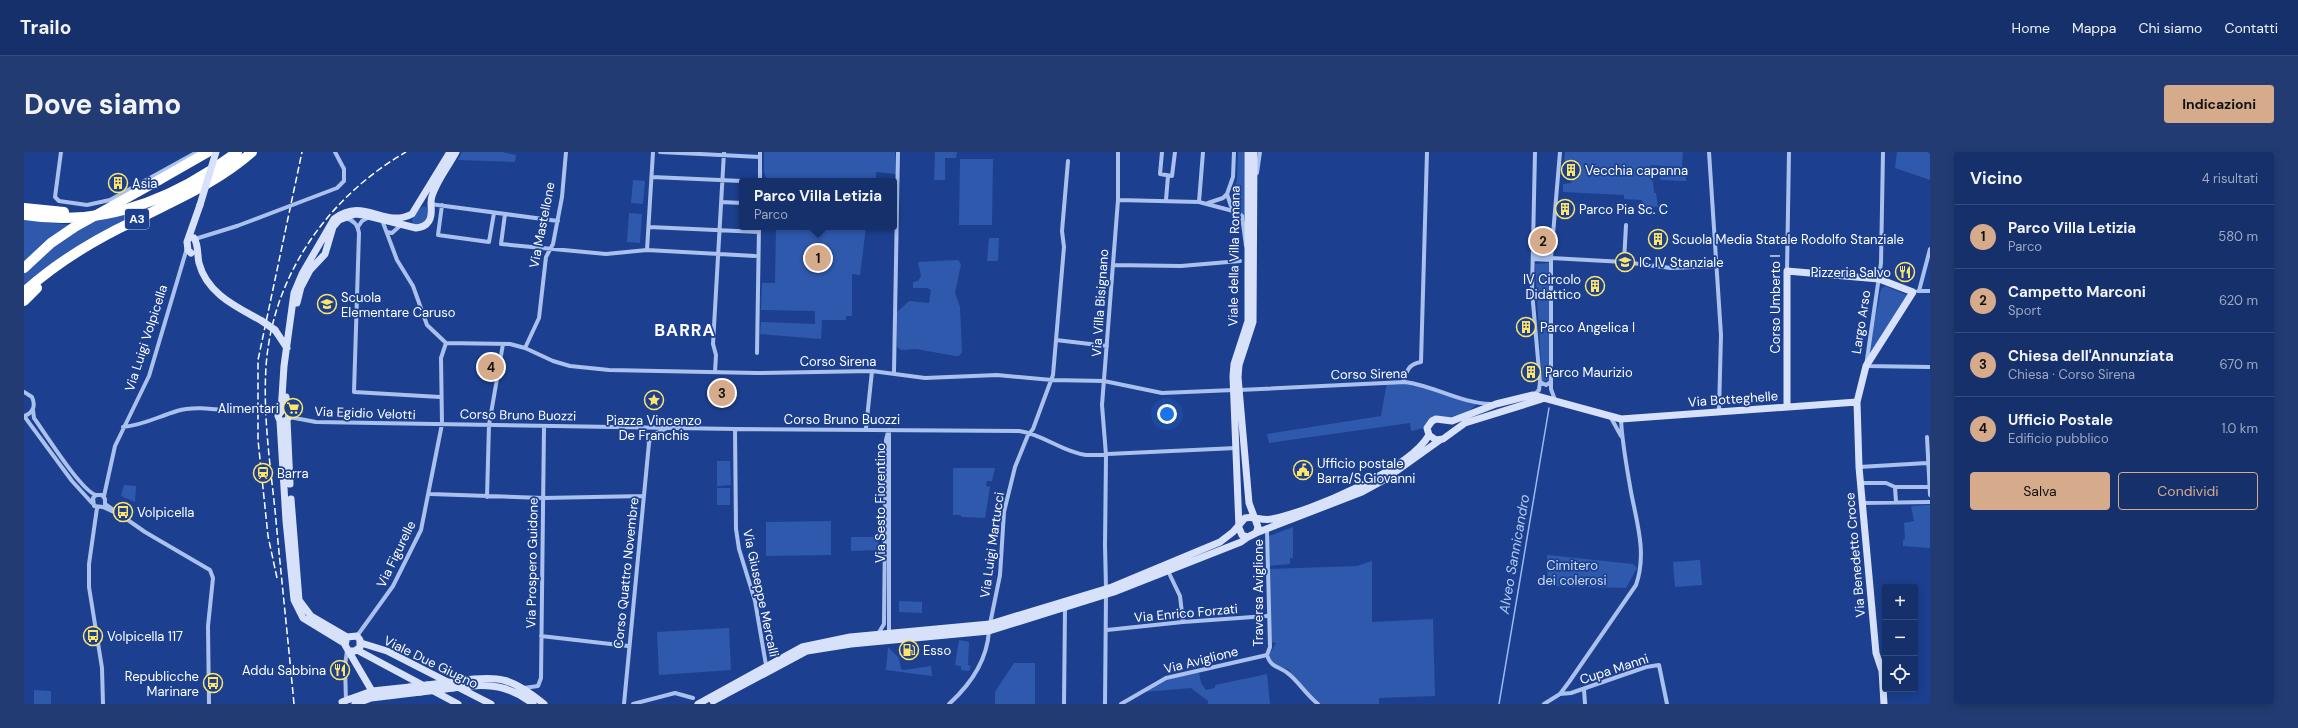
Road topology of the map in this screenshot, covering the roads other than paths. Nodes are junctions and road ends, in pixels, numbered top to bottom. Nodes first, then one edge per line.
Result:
1 (61, 152) edge
2 (197, 152) edge
3 (208, 152) edge
4 (216, 152) edge
5 (228, 152) edge
6 (238, 152) edge
7 (252, 152) edge
8 (335, 152) edge
9 (450, 152) edge
10 (456, 152) edge
11 (566, 152) edge
12 (653, 152) edge
13 (660, 152) edge
14 (760, 152) edge
15 (898, 152) edge
16 (1118, 152) edge
17 (1162, 152) edge
18 (1175, 152) edge
19 (1203, 152) edge
20 (1234, 152) edge
21 (1248, 152) edge
22 (1254, 152) edge
23 (1260, 152) edge
24 (1427, 152) edge
25 (1535, 152) edge
26 (1560, 152) edge
27 (1709, 152) edge
28 (1789, 152) edge
29 (1883, 152) edge
30 (724, 154) edge
31 (760, 157) junction
32 (1068, 161) dead end
33 (1254, 174) junction
34 (1168, 176) junction
35 (652, 177) junction
36 (760, 178) edge
37 (722, 181) junction
38 (739, 182) edge
39 (430, 192) junction
40 (1227, 194) junction
41 (1118, 200) junction
42 (1166, 200) junction
43 (721, 202) junction
44 (1199, 202) junction
45 (739, 203) edge
46 (1208, 203) junction
47 (430, 204) junction
48 (419, 205) junction
49 (442, 206) junction
50 (897, 207) edge
51 (24, 208) edge
52 (1237, 212) junction
53 (150, 213) junction
54 (494, 213) junction
55 (412, 214) junction
56 (431, 214) junction
57 (506, 214) junction
58 (24, 215) edge
59 (370, 217) junction
60 (343, 218) junction
61 (382, 220) junction
62 (558, 221) junction
63 (401, 225) junction
64 (1626, 225) dead end
65 (358, 227) junction
66 (414, 227) junction
67 (649, 227) junction
68 (759, 230) edge
69 (897, 230) edge
70 (720, 231) junction
71 (388, 232) junction
72 (194, 244) junction
73 (1930, 249) edge
74 (551, 250) junction
75 (647, 250) junction
76 (1247, 250) junction
77 (314, 252) junction
78 (719, 255) junction
79 (754, 256) dead end
80 (1533, 257) junction
81 (323, 258) junction
82 (1551, 258) junction
83 (1240, 261) dead end
84 (1624, 262) junction
85 (1113, 265) junction
86 (1717, 266) junction
87 (24, 268) edge
88 (1787, 271) junction
89 (1880, 279) junction
90 (1930, 291) edge
91 (24, 292) edge
92 (1916, 292) junction
93 (24, 301) edge
94 (281, 331) junction
95 (1056, 340) junction
96 (446, 343) junction
97 (503, 344) junction
98 (1107, 346) junction
99 (525, 348) junction
100 (757, 353) dead end
101 (1866, 366) junction
102 (1930, 367) edge
103 (872, 371) junction
104 (715, 372) junction
105 (894, 372) junction
106 (1052, 380) junction
107 (1104, 381) junction
108 (1402, 382) junction
109 (1540, 382) junction
110 (1551, 382) junction
111 (1551, 389) junction
112 (1237, 390) junction
113 (24, 392) edge
114 (1533, 395) junction
115 (440, 397) junction
116 (1542, 399) junction
117 (1857, 402) junction
118 (1561, 403) junction
119 (1496, 404) junction
120 (1787, 407) junction
121 (33, 410) junction
122 (230, 411) dead end
123 (1718, 411) junction
124 (24, 416) edge
125 (285, 416) junction
126 (1610, 416) junction
127 (1621, 419) junction
128 (1443, 420) junction
129 (442, 424) junction
130 (489, 425) junction
131 (544, 426) junction
132 (123, 427) junction
133 (637, 427) junction
134 (669, 427) junction
135 (866, 428) junction
136 (735, 429) junction
137 (889, 430) junction
138 (1030, 432) junction
139 (1429, 435) junction
140 (1928, 436) dead end
141 (1622, 437) junction
142 (1443, 438) junction
143 (649, 443) junction
144 (1236, 448) junction
145 (1245, 448) junction
146 (1106, 455) junction
147 (1927, 463) junction
148 (1859, 467) junction
149 (1860, 483) junction
150 (1894, 487) junction
151 (1928, 487) junction
152 (430, 494) junction
153 (100, 495) junction
154 (1930, 495) edge
155 (644, 496) junction
156 (487, 497) junction
157 (542, 498) junction
158 (1896, 502) junction
159 (1930, 502) edge
160 (92, 503) junction
161 (1862, 503) junction
162 (104, 505) junction
163 (97, 508) junction
164 (1254, 519) junction
165 (1239, 525) junction
166 (1267, 531) junction
167 (1256, 533) junction
168 (1248, 537) junction
169 (1168, 571) junction
170 (1106, 592) junction
171 (1064, 605) junction
172 (1267, 616) dead end
173 (1183, 622) junction
174 (989, 628) junction
175 (1107, 630) junction
176 (886, 634) junction
177 (357, 636) junction
178 (541, 636) junction
179 (361, 642) junction
180 (628, 646) junction
181 (350, 648) junction
182 (1267, 655) junction
183 (766, 665) junction
184 (524, 688) junction
185 (1584, 689) junction
186 (372, 691) junction
187 (1560, 694) junction
188 (346, 701) edge
189 (696, 701) edge
190 (711, 703) edge
191 (103, 704) edge
192 (209, 704) edge
193 (458, 704) edge
194 (490, 704) edge
195 (533, 704) edge
196 (544, 704) edge
197 (624, 704) edge
198 (633, 704) edge
199 (949, 704) edge
200 (1064, 704) edge
201 (1105, 704) edge
202 (1121, 704) edge
203 (1318, 704) edge
204 (1544, 704) edge
205 (1585, 704) edge
206 (1667, 704) edge
207 (1884, 704) edge

1 - 2 street
3 - 87 highway, A3, bridge
4 - 72 main road, Via Luigi Volpicella, bridge
5 - 51 highway
6 - 58 highway
7 - 53 highway, A3
8 - 72 street, bridge
9 - 39 main road
10 - 39 main road
11 - 62 street, Via Mastellone
12 - 35 street
13 - 30 street
14 - 31 street
15 - 50 street
16 - 41 street, Via Villa Bisignano
17 - 34 street
18 - 34 street
19 - 44 street
20 - 40 street
21 - 76 main road, Viale della Villa Romana
22 - 33 main road, Viale della Villa Romana
23 - 33 street
24 - 108 street
25 - 80 street
26 - 82 street
27 - 86 street
28 - 88 street, Corso Umberto I
29 - 89 street
30 - 31 street
30 - 37 street
31 - 36 street
32 - 95 street, Via Luigi Martucci
33 - 112 main road, Viale della Villa Romana
34 - 42 street
35 - 37 street
35 - 67 street
37 - 38 street
37 - 43 street
39 - 47 main road
39 - 48 main road
39 - 49 street
40 - 46 street
40 - 52 street
41 - 42 street
41 - 85 street, Via Villa Bisignano
42 - 44 street
43 - 45 street
43 - 70 street
44 - 46 street
46 - 52 street
47 - 48 main road
47 - 49 street
47 - 56 main road
48 - 55 main road
49 - 54 street
49 - 54 street
49 - 56 street
52 - 76 street
53 - 91 highway, A3
53 - 93 highway
54 - 57 street
55 - 66 main road
55 - 77 main road
56 - 66 main road
57 - 62 street
57 - 74 street
59 - 60 main road
59 - 61 main road
59 - 65 street
60 - 65 street
60 - 81 main road
61 - 63 main road
61 - 71 street
62 - 74 street, Via Mastellone
63 - 66 main road
63 - 71 street
64 - 84 street
65 - 115 street
67 - 70 street
67 - 75 street
68 - 70 street
68 - 100 street
69 - 105 street
70 - 78 street
71 - 96 street
72 - 94 main road, bridge
72 - 132 street, Via Luigi Volpicella
73 - 92 street
74 - 75 street
74 - 99 street, Via Mastellone
75 - 78 street
76 - 112 main road, Viale della Villa Romana
77 - 81 main road
77 - 94 main road
78 - 79 street
78 - 104 street
80 - 82 street
80 - 109 street
81 - 94 main road
82 - 84 street
82 - 110 street
83 - 85 street
84 - 86 street
85 - 98 street, Via Villa Bisignano
86 - 123 street
88 - 89 main road
88 - 120 main road, Corso Umberto I
89 - 92 main road, Largo Arso
89 - 101 street, Largo Arso
90 - 92 street
92 - 101 main road, Largo Arso
94 - 125 main road
94 - 125 main road
95 - 98 street
95 - 106 street, Via Luigi Martucci
96 - 97 street, Corso Sirena
96 - 115 street, Via Figurelle
97 - 99 street, Corso Sirena
97 - 130 street
98 - 107 street, Via Villa Bisignano
99 - 104 street, Corso Sirena
101 - 102 street
101 - 117 main road, Via Benedetto Croce
103 - 104 street, Corso Sirena
103 - 105 street, Corso Sirena
103 - 135 street
105 - 106 street, Corso Sirena
106 - 107 street, Corso Sirena
106 - 138 street, Via Luigi Martucci
107 - 112 street, Corso Sirena
107 - 146 street, Via Villa Bisignano
108 - 112 street, Corso Sirena
108 - 119 street, Corso Sirena
109 - 110 street
109 - 114 street
110 - 111 street
111 - 116 street
111 - 118 street
112 - 144 main road, Viale della Villa Romana
112 - 145 main road, Viale della Villa Romana
113 - 121 street
114 - 116 main road, Via Botteghelle
114 - 119 main road
115 - 129 street, Via Figurelle
116 - 118 main road, Via Botteghelle
116 - 142 main road
117 - 120 main road, Via Botteghelle
117 - 148 main road, Via Benedetto Croce
118 - 126 main road, Via Botteghelle
119 - 128 main road
120 - 123 main road, Via Botteghelle
121 - 124 street
121 - 153 street
122 - 132 street
123 - 127 main road, Via Botteghelle
124 - 160 street
125 - 129 street, Via Egidio Velotti
125 - 181 main road, Viale Due Giugno
126 - 127 main road, Via Botteghelle
126 - 141 street
127 - 141 street
128 - 139 main road
128 - 142 main road
129 - 130 street, Corso Bruno Buozzi
129 - 152 street, Via Figurelle
130 - 131 street, Corso Bruno Buozzi
130 - 156 street
131 - 133 street, Corso Bruno Buozzi
131 - 157 street, Via Prospero Guidone
132 - 153 street, Via Luigi Volpicella
133 - 134 street, Corso Bruno Buozzi
133 - 143 street
134 - 136 street, Corso Bruno Buozzi
134 - 143 street
135 - 136 street, Corso Bruno Buozzi
135 - 137 street, Corso Bruno Buozzi
136 - 183 street, Via Giuseppe Mercalli
137 - 138 street, Corso Bruno Buozzi
137 - 176 street, Via Sesto Fiorentino
137 - 176 street, Via Sesto Fiorentino
138 - 146 street, Corso Bruno Buozzi
138 - 174 street, Via Luigi Martucci
139 - 142 main road
139 - 164 main road
140 - 147 street
141 - 187 street
142 - 166 main road
143 - 155 street, Corso Quattro Novembre
144 - 145 main road
144 - 146 street, Corso Bruno Buozzi
144 - 165 main road, Viale della Villa Romana
145 - 164 main road, Viale della Villa Romana
146 - 170 street, Via Villa Bisignano
147 - 148 street
147 - 151 street
148 - 149 main road, Via Benedetto Croce
149 - 150 street
149 - 161 main road, Via Benedetto Croce
150 - 151 street
150 - 158 street
151 - 154 street
152 - 156 street
152 - 177 street, Via Figurelle
153 - 160 street
153 - 162 street, Via Luigi Volpicella
155 - 157 street
155 - 180 street, Corso Quattro Novembre
156 - 157 street
157 - 178 street, Via Prospero Guidone
158 - 159 street
158 - 161 street
160 - 163 street
161 - 207 main road, Via Benedetto Croce
162 - 163 street
162 - 192 street
163 - 191 street
164 - 165 main road
164 - 167 main road
165 - 168 main road
165 - 170 main road
166 - 167 main road
166 - 182 street, Traversa Aviglione
167 - 168 main road
168 - 169 main road
169 - 170 main road
169 - 173 street
170 - 171 main road
170 - 175 street, Via Villa Bisignano
171 - 174 main road
171 - 200 street
172 - 173 street, Via Enrico Forzati
173 - 175 street, Via Enrico Forzati
174 - 176 main road
174 - 199 street, Via Luigi Martucci
175 - 201 street, Via Villa Bisignano
176 - 183 main road
176 - 190 main road
177 - 179 main road
177 - 181 main road
178 - 180 street
178 - 184 street, Via Prospero Guidone
179 - 181 main road
179 - 194 main road, Viale Due Giugno
180 - 197 street, Corso Quattro Novembre
181 - 186 main road
181 - 188 street
181 - 193 main road, Viale Due Giugno
182 - 202 street, Via Aviglione
182 - 203 street
183 - 189 main road
184 - 186 main road, bridge
184 - 196 main road
185 - 187 street, Cupa Manni
185 - 205 street
185 - 206 street, Cupa Manni
186 - 188 main road
187 - 204 street
188 - 195 main road, bridge
189 - 198 street

